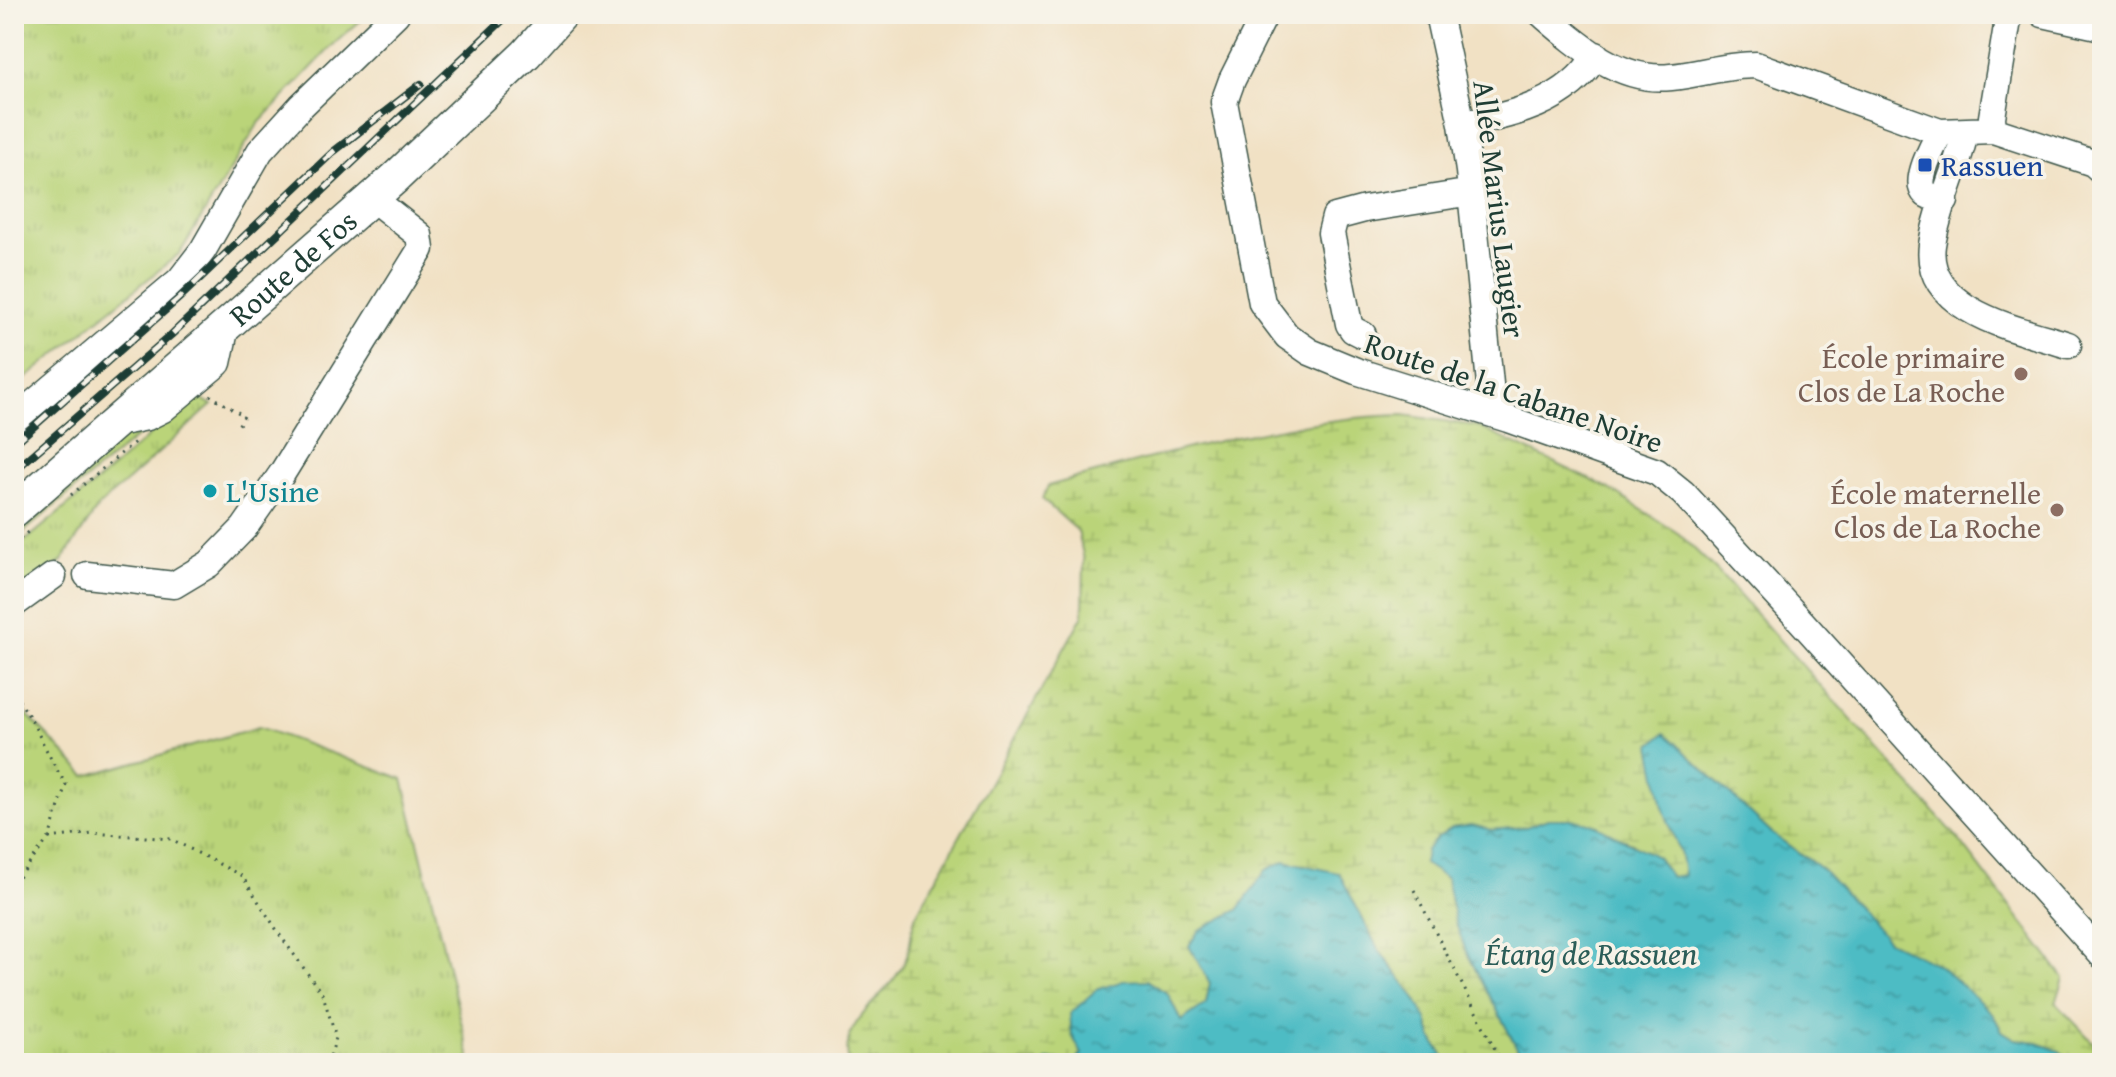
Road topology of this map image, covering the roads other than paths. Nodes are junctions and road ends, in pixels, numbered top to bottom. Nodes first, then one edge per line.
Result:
1 (396, 14) edge
2 (1265, 14) edge
3 (1438, 14) edge
4 (1542, 14) edge
5 (2009, 14) edge
6 (2043, 14) edge
7 (558, 16) edge
8 (2102, 27) edge
9 (1596, 55) junction
10 (1462, 124) junction
11 (1993, 130) junction
12 (1953, 132) junction
13 (2102, 171) edge
14 (1472, 192) junction
15 (372, 198) junction
16 (1363, 335) dead end
17 (2068, 345) dead end
18 (1489, 413) junction
19 (14, 420) edge
20 (26, 518) edge
21 (87, 575) dead end
22 (53, 576) dead end
23 (14, 604) edge
24 (2102, 955) edge

1 - 19 street
2 - 18 street, Route de la Cabane Noire
3 - 10 street, Allée Marius Laugier
4 - 9 street
5 - 11 street
6 - 8 street
7 - 15 main road, Route de Fos
9 - 10 street
9 - 12 street
10 - 14 street, Allée Marius Laugier
11 - 12 street
11 - 13 street
12 - 17 street
14 - 16 street
14 - 18 street, Allée Marius Laugier
15 - 20 main road, Route de Fos
15 - 21 street
18 - 24 street, Route de la Cabane Noire
22 - 23 street

